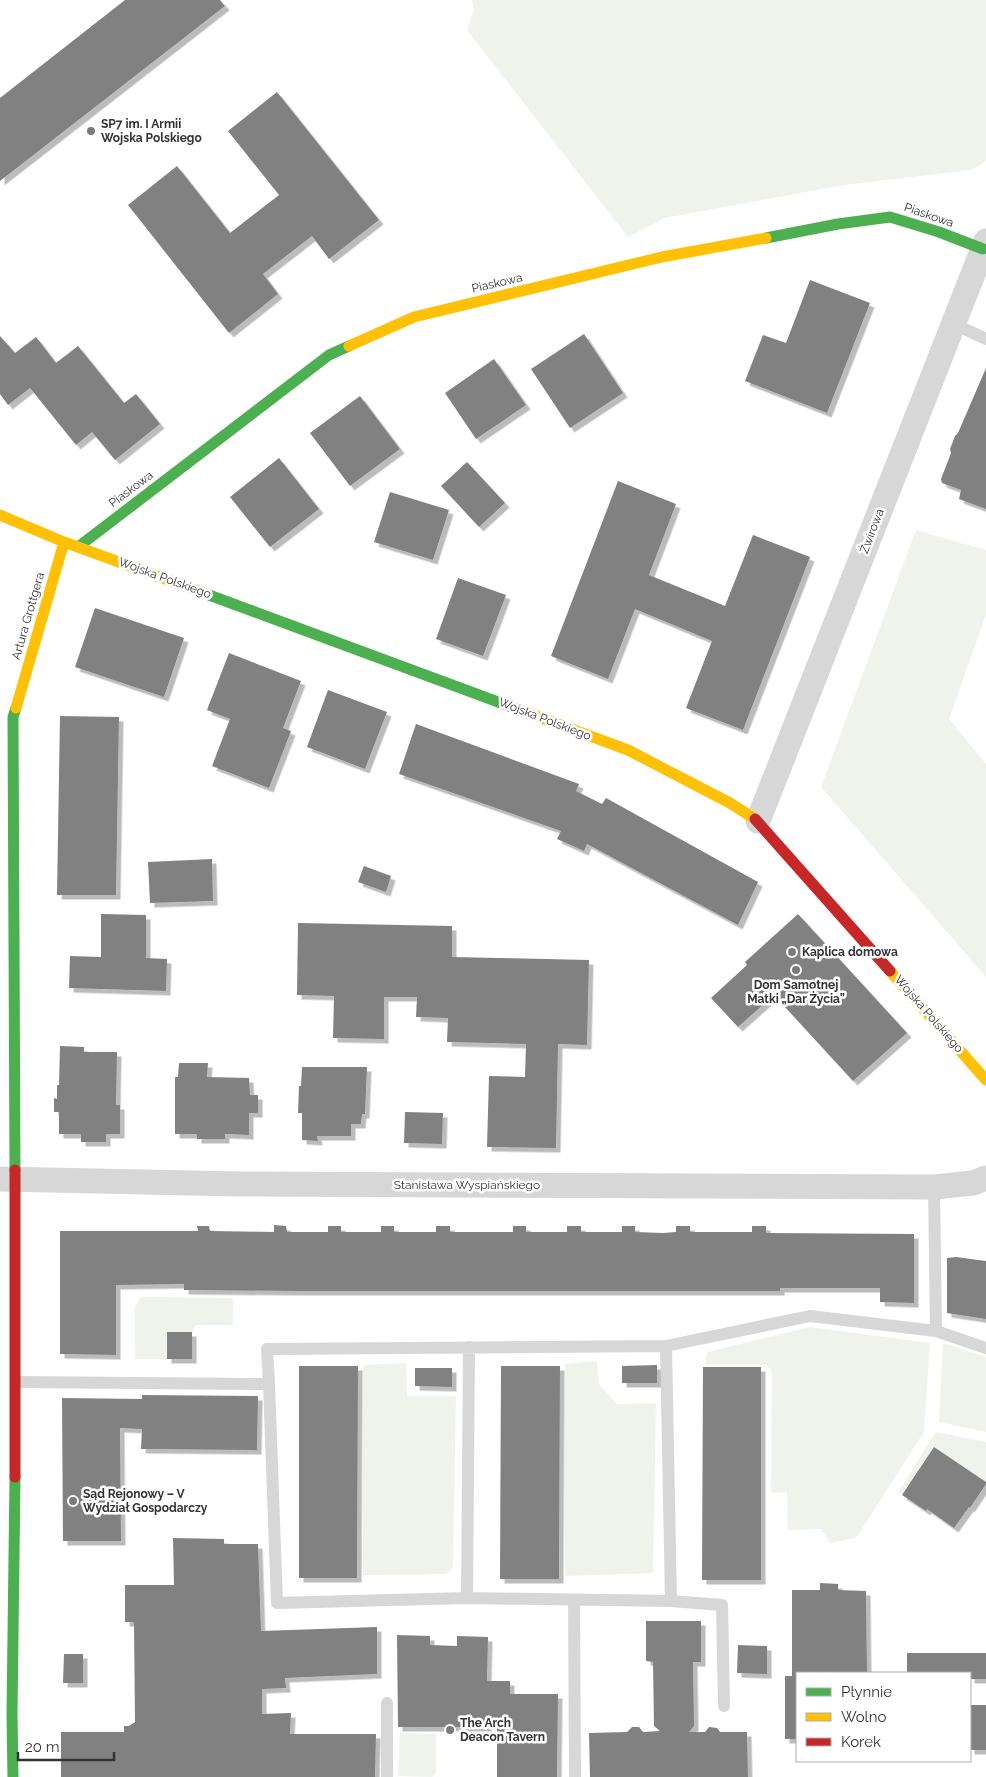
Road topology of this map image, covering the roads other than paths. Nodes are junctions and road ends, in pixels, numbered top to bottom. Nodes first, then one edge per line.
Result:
1 (984, 245) edge
2 (954, 324) junction
3 (986, 339) edge
4 (0, 515) edge
5 (64, 542) junction
6 (78, 547) junction
7 (758, 821) junction
8 (986, 1080) edge
9 (986, 1178) edge
10 (7, 1179) edge
11 (934, 1187) junction
12 (936, 1331) junction
13 (666, 1346) junction
14 (469, 1347) junction
15 (986, 1348) edge
16 (16, 1382) junction
17 (269, 1384) junction
18 (0, 1491) edge
19 (14, 1491) junction
20 (467, 1598) junction
21 (574, 1601) junction
22 (671, 1601) junction
23 (387, 1703) dead end
24 (724, 1706) dead end
25 (13, 1777) edge
26 (387, 1777) edge
27 (575, 1777) edge

1 - 2 street, Żwirowa
1 - 6 street, Piaskowa
2 - 3 lane
2 - 7 street, Żwirowa
4 - 5 street, Wojska Polskiego
5 - 6 street, Wojska Polskiego
5 - 10 street, Artura Grottgera
6 - 7 street, Wojska Polskiego
7 - 8 street, Wojska Polskiego
9 - 11 street
10 - 11 street, Stanisława Wyspiańskiego
10 - 16 street, Artura Grottgera
11 - 12 lane
12 - 13 lane
12 - 15 lane
13 - 14 lane
13 - 22 lane
14 - 17 lane
14 - 20 lane
16 - 17 lane
16 - 19 street, Artura Grottgera
17 - 20 lane
18 - 19 lane
19 - 25 street, Artura Grottgera
20 - 21 lane
21 - 22 lane
21 - 27 lane
22 - 24 lane
23 - 26 lane

